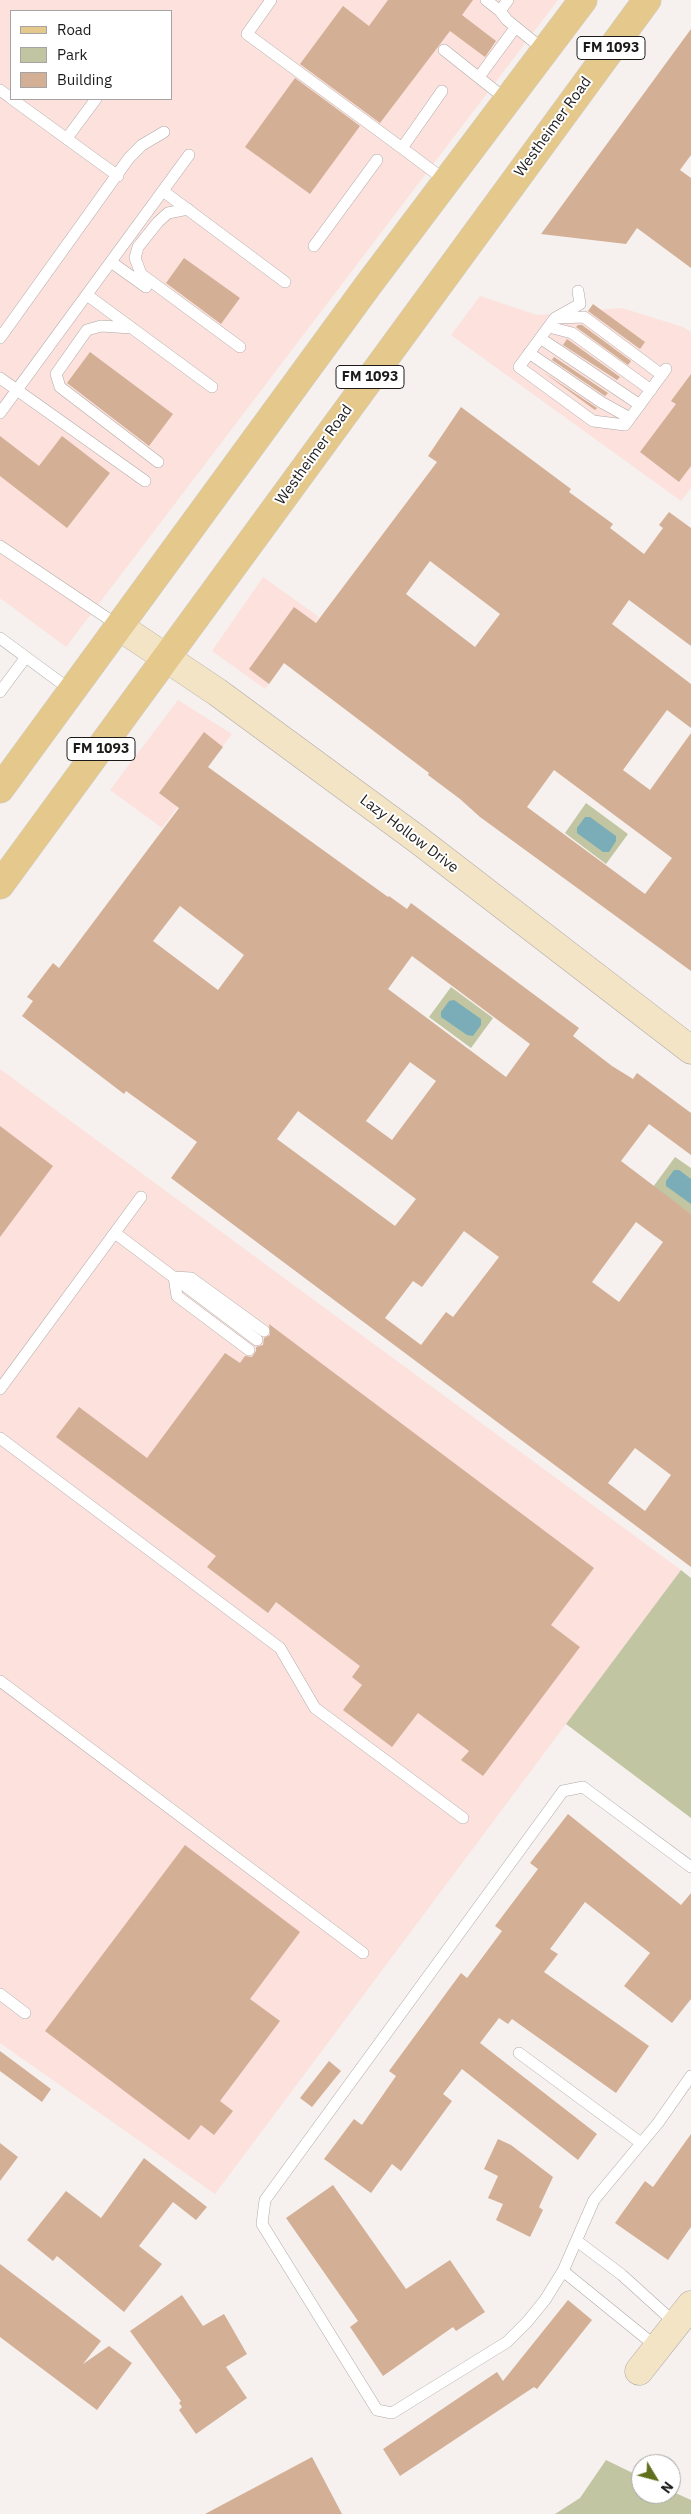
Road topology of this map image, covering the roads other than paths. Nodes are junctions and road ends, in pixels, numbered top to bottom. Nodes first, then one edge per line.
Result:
1 (271, 0) edge
2 (486, 0) edge
3 (508, 0) edge
4 (583, 0) edge
5 (646, 0) edge
6 (500, 11) junction
7 (515, 28) junction
8 (444, 50) dead end
9 (544, 50) junction
10 (479, 77) junction
11 (442, 91) dead end
12 (15, 100) edge
13 (95, 100) edge
14 (508, 100) junction
15 (164, 132) dead end
16 (66, 138) junction
17 (402, 148) junction
18 (189, 155) dead end
19 (376, 160) dead end
20 (118, 176) junction
21 (446, 181) junction
22 (163, 191) junction
23 (188, 209) junction
24 (314, 246) dead end
25 (111, 262) junction
26 (285, 282) dead end
27 (578, 291) dead end
28 (87, 295) junction
29 (552, 322) junction
30 (132, 328) junction
31 (0, 338) edge
32 (540, 338) junction
33 (530, 353) junction
34 (0, 378) edge
35 (212, 387) dead end
36 (17, 390) junction
37 (651, 390) junction
38 (640, 404) junction
39 (0, 413) edge
40 (630, 418) junction
41 (158, 462) dead end
42 (145, 481) dead end
43 (0, 546) edge
44 (120, 627) junction
45 (0, 638) edge
46 (26, 657) junction
47 (167, 659) junction
48 (72, 691) junction
49 (0, 692) edge
50 (0, 790) edge
51 (0, 885) edge
52 (691, 1050) edge
53 (141, 1197) dead end
54 (114, 1233) junction
55 (174, 1278) junction
56 (260, 1335) dead end
57 (249, 1350) dead end
58 (0, 1388) edge
59 (0, 1438) edge
60 (1, 1685) edge
61 (463, 1818) dead end
62 (691, 1868) edge
63 (363, 1953) dead end
64 (0, 1994) edge
65 (25, 2013) dead end
66 (519, 2052) dead end
67 (691, 2076) edge
68 (642, 2143) junction
69 (577, 2241) junction
70 (562, 2271) junction
71 (683, 2315) edge
72 (658, 2348) junction
73 (639, 2371) dead end

1 - 17 lane
2 - 6 lane
3 - 6 lane
4 - 9 main road, FM 1093
5 - 47 main road, Westheimer Road / FM 1093
6 - 7 lane
7 - 9 lane
7 - 10 lane
8 - 10 lane
9 - 14 main road, FM 1093
10 - 14 lane
11 - 17 lane
12 - 16 lane
13 - 16 lane
14 - 21 main road, FM 1093
15 - 20 lane
16 - 20 lane
17 - 21 lane
18 - 22 lane
19 - 24 lane
20 - 31 lane
21 - 44 main road, FM 1093
22 - 23 lane
22 - 25 lane
23 - 25 lane
23 - 26 lane
25 - 28 lane
27 - 29 lane
28 - 30 lane
28 - 36 lane
29 - 32 lane
29 - 37 lane
29 - 37 lane
30 - 35 lane
30 - 41 lane
32 - 33 lane
32 - 38 lane
33 - 40 lane
33 - 40 lane
34 - 36 lane
36 - 39 lane
36 - 42 lane
37 - 38 lane
38 - 40 lane
43 - 44 lane
44 - 47 street, Lazy Hollow Drive
44 - 48 main road, FM 1093
45 - 46 lane
46 - 48 lane
46 - 49 lane
47 - 51 main road, Westheimer Road / FM 1093
47 - 52 street, Lazy Hollow Drive
48 - 50 main road, FM 1093
53 - 54 lane
54 - 55 lane
54 - 58 lane
55 - 56 lane
55 - 57 lane
59 - 61 lane
60 - 63 lane
62 - 70 lane
64 - 65 lane
66 - 68 lane
67 - 68 lane
68 - 69 lane
69 - 70 lane
69 - 71 lane
70 - 72 lane
71 - 72 street
72 - 73 street

